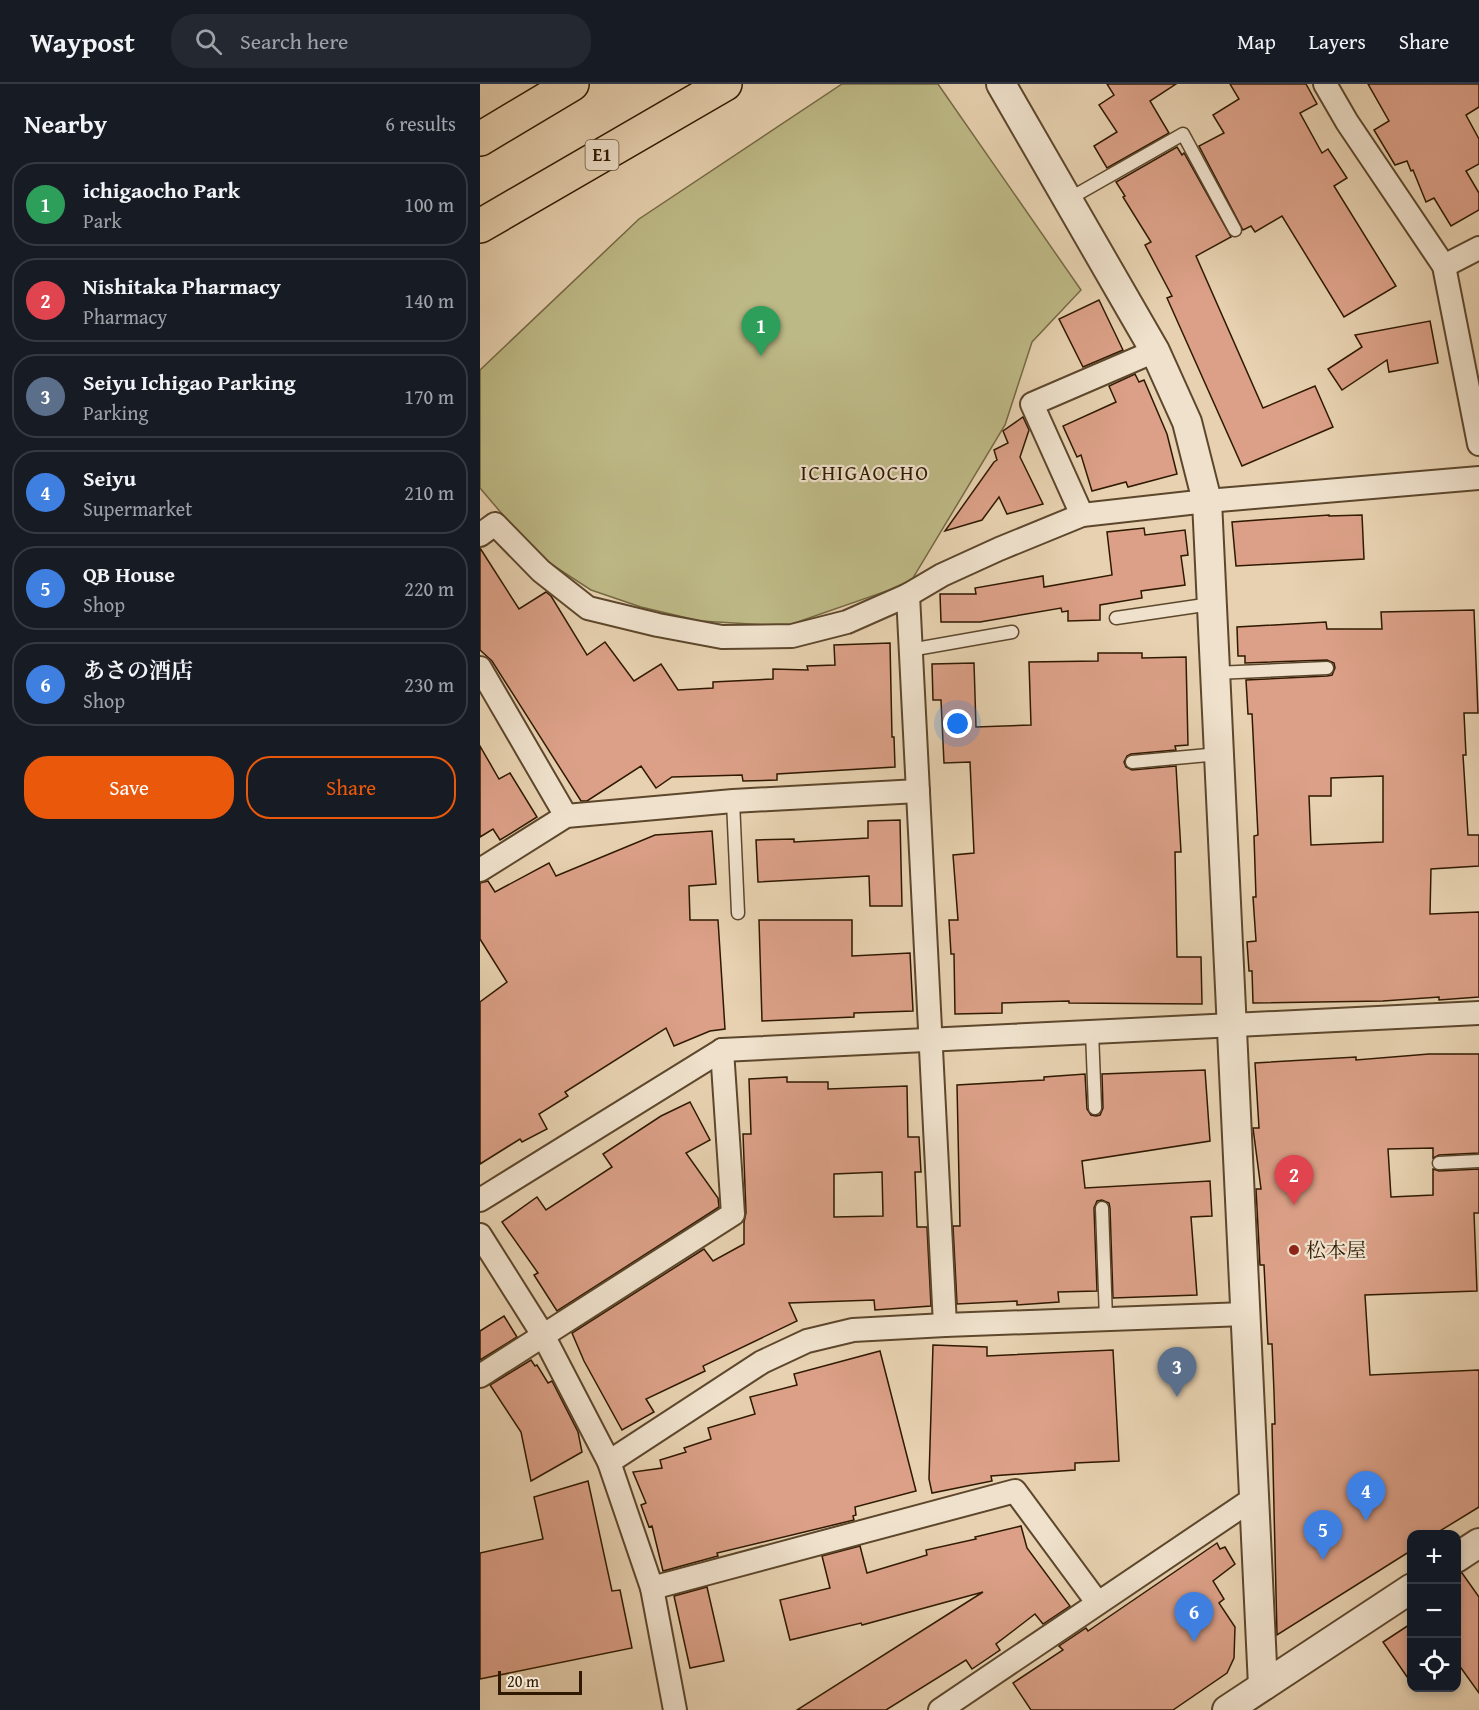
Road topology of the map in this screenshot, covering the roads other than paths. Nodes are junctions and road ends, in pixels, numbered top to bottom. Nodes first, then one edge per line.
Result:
1 (572, 84) edge
2 (725, 84) edge
3 (1001, 84) edge
4 (1325, 84) edge
5 (480, 139) edge
6 (1067, 200) junction
7 (480, 226) edge
8 (1236, 230) dead end
9 (1479, 248) edge
10 (1444, 266) junction
11 (1155, 351) junction
12 (1479, 444) edge
13 (1479, 478) edge
14 (1207, 501) junction
15 (1082, 515) junction
16 (480, 535) edge
17 (908, 595) junction
18 (1211, 604) junction
19 (1116, 618) dead end
20 (1012, 632) dead end
21 (910, 650) junction
22 (480, 668) edge
23 (1327, 668) dead end
24 (1215, 673) junction
25 (1219, 754) junction
26 (1132, 762) dead end
27 (918, 791) junction
28 (733, 801) junction
29 (566, 816) junction
30 (480, 870) edge
31 (738, 914) dead end
32 (1479, 1013) edge
33 (1232, 1025) junction
34 (1092, 1032) junction
35 (930, 1039) junction
36 (722, 1050) junction
37 (1095, 1108) dead end
38 (1479, 1161) edge
39 (1439, 1163) dead end
40 (480, 1200) edge
41 (1102, 1208) dead end
42 (480, 1235) edge
43 (1245, 1314) junction
44 (1106, 1319) junction
45 (945, 1325) junction
46 (543, 1335) junction
47 (480, 1376) edge
48 (609, 1462) junction
49 (1254, 1498) junction
50 (1479, 1543) edge
51 (1461, 1555) edge
52 (652, 1588) junction
53 (1407, 1591) edge
54 (1098, 1602) junction
55 (1263, 1686) junction
56 (675, 1710) edge
57 (940, 1710) edge
58 (1227, 1710) edge

1 - 5 highway
2 - 7 highway, E1
3 - 6 street
4 - 10 street
6 - 8 lane
6 - 11 street
9 - 10 street
10 - 12 street
11 - 14 street
11 - 15 street
13 - 14 street
14 - 15 street
14 - 18 street
15 - 17 street
16 - 17 street
17 - 21 street
18 - 19 lane
18 - 24 street
20 - 21 lane
21 - 27 street
22 - 29 street
23 - 24 lane
24 - 25 street
25 - 26 lane
25 - 33 street
27 - 28 street
27 - 35 street
28 - 29 street
28 - 31 lane
29 - 30 street
32 - 33 street
33 - 34 street
33 - 43 street
34 - 35 street
34 - 37 lane
35 - 36 street
35 - 45 street
36 - 40 street
36 - 46 street
38 - 39 lane
41 - 44 lane
42 - 46 street
43 - 44 street
43 - 49 street
44 - 45 street
45 - 48 street
46 - 47 street
46 - 48 street
48 - 52 street
49 - 54 street
49 - 55 street
50 - 51 street
52 - 54 street
52 - 56 street
53 - 55 street
54 - 57 street
55 - 58 street

